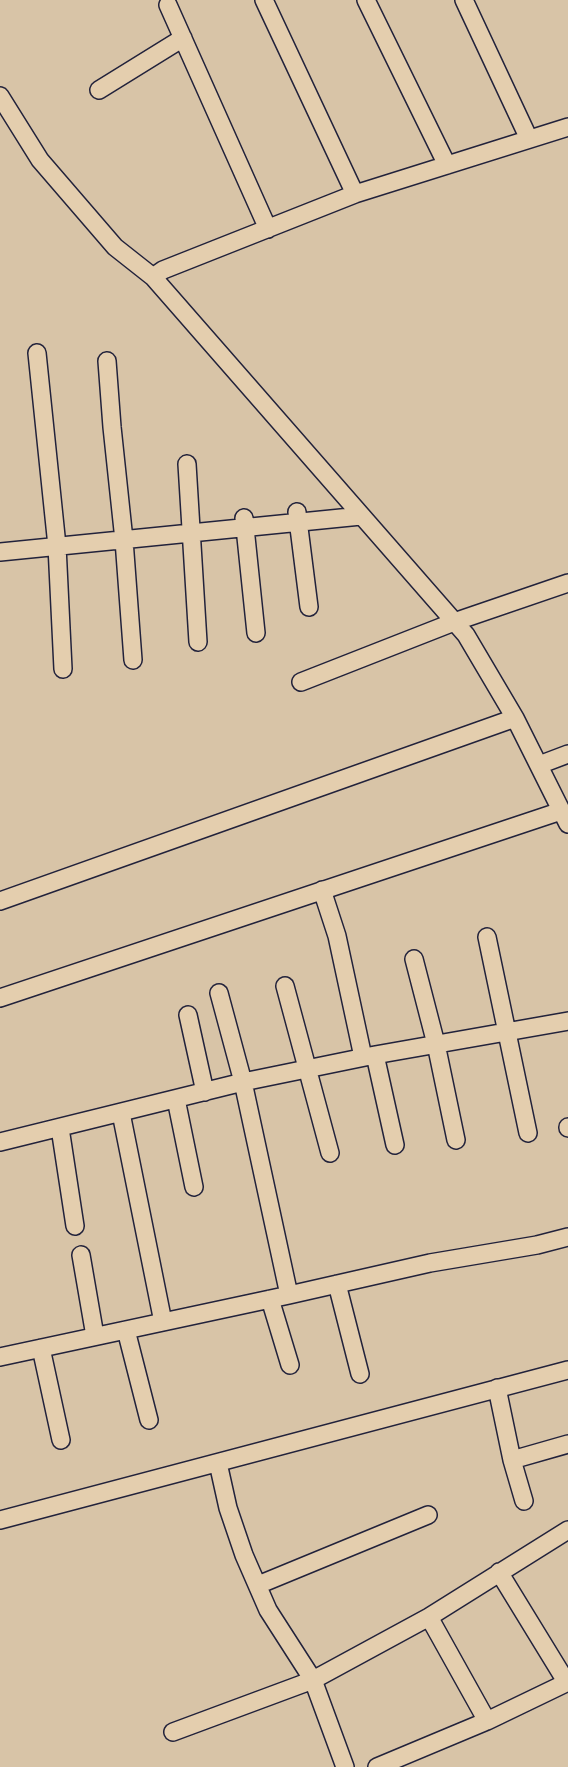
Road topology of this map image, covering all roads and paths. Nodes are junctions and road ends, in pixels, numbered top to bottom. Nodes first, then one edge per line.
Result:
1 (264, 0) edge
2 (366, 0) edge
3 (464, 0) edge
4 (168, 5) dead end
5 (183, 38) junction
6 (99, 90) dead end
7 (0, 96) edge
8 (568, 127) edge
9 (529, 139) junction
10 (447, 165) junction
11 (355, 194) junction
12 (268, 229) junction
13 (153, 277) junction
14 (37, 353) dead end
15 (107, 361) dead end
16 (187, 464) dead end
17 (357, 511) junction
18 (297, 517) junction
19 (244, 522) junction
20 (190, 528) junction
21 (124, 534) junction
22 (0, 541) edge
23 (56, 541) junction
24 (0, 552) edge
25 (568, 583) edge
26 (309, 607) dead end
27 (454, 622) junction
28 (256, 633) dead end
29 (198, 642) dead end
30 (133, 660) dead end
31 (63, 668) dead end
32 (301, 682) dead end
33 (515, 718) junction
34 (568, 754) edge
35 (539, 765) junction
36 (565, 817) edge
37 (322, 890) junction
38 (0, 901) edge
39 (487, 937) dead end
40 (414, 959) dead end
41 (284, 986) dead end
42 (219, 993) dead end
43 (0, 998) edge
44 (188, 1015) dead end
45 (568, 1021) edge
46 (506, 1032) junction
47 (436, 1044) junction
48 (369, 1056) junction
49 (306, 1069) junction
50 (243, 1082) junction
51 (205, 1092) junction
52 (176, 1099) junction
53 (121, 1113) junction
54 (60, 1128) junction
55 (528, 1133) dead end
56 (456, 1140) dead end
57 (0, 1142) edge
58 (395, 1145) dead end
59 (330, 1153) dead end
60 (194, 1187) dead end
61 (75, 1226) dead end
62 (568, 1237) edge
63 (81, 1255) dead end
64 (337, 1284) junction
65 (288, 1295) junction
66 (270, 1299) junction
67 (163, 1322) junction
68 (126, 1330) junction
69 (95, 1336) junction
70 (41, 1348) junction
71 (0, 1356) edge
72 (290, 1364) dead end
73 (568, 1370) edge
74 (360, 1374) dead end
75 (498, 1388) junction
76 (149, 1420) dead end
77 (61, 1440) dead end
78 (568, 1444) edge
79 (512, 1460) junction
80 (218, 1463) junction
81 (524, 1501) dead end
82 (428, 1515) dead end
83 (0, 1520) edge
84 (568, 1530) edge
85 (499, 1572) junction
86 (258, 1585) junction
87 (429, 1617) junction
88 (313, 1680) junction
89 (568, 1683) edge
90 (487, 1721) junction
91 (173, 1732) dead end
92 (344, 1767) edge
93 (377, 1767) edge

1 - 11 street
2 - 10 street
3 - 9 street
4 - 5 street
5 - 6 street
5 - 12 street
7 - 13 street
8 - 9 street
9 - 10 street
10 - 11 street
11 - 12 street
12 - 13 street
13 - 17 street
14 - 23 street
15 - 21 street
16 - 20 street
17 - 18 street
17 - 27 street
18 - 19 street
18 - 26 street
19 - 20 street
19 - 28 street
20 - 21 street
20 - 29 street
21 - 23 street
21 - 30 street
22 - 23 street
23 - 24 street
23 - 31 street
25 - 27 street
27 - 32 street
27 - 33 street
33 - 35 street
33 - 38 street
34 - 35 street
35 - 36 street
36 - 37 street
37 - 43 street
37 - 48 street
39 - 46 street
40 - 47 street
41 - 49 street
42 - 50 street
44 - 51 street
45 - 46 street
46 - 47 street
46 - 55 street
47 - 48 street
47 - 56 street
48 - 49 street
48 - 58 street
49 - 50 street
49 - 59 street
50 - 51 street
50 - 65 street
51 - 52 street
52 - 53 street
52 - 60 street
53 - 54 street
53 - 67 street
54 - 57 street
54 - 61 street
62 - 64 street
63 - 69 street
64 - 65 street
64 - 74 street
65 - 66 street
66 - 67 street
66 - 72 street
67 - 68 street
68 - 69 street
68 - 76 street
69 - 70 street
70 - 71 street
70 - 77 street
73 - 75 street
75 - 79 street
75 - 80 street
78 - 79 street
79 - 81 street
80 - 83 street
80 - 86 street
82 - 86 street
84 - 85 street
85 - 87 street
85 - 89 street
86 - 88 street
87 - 88 street
87 - 90 street
88 - 91 street
88 - 92 street
89 - 90 street
90 - 93 street

